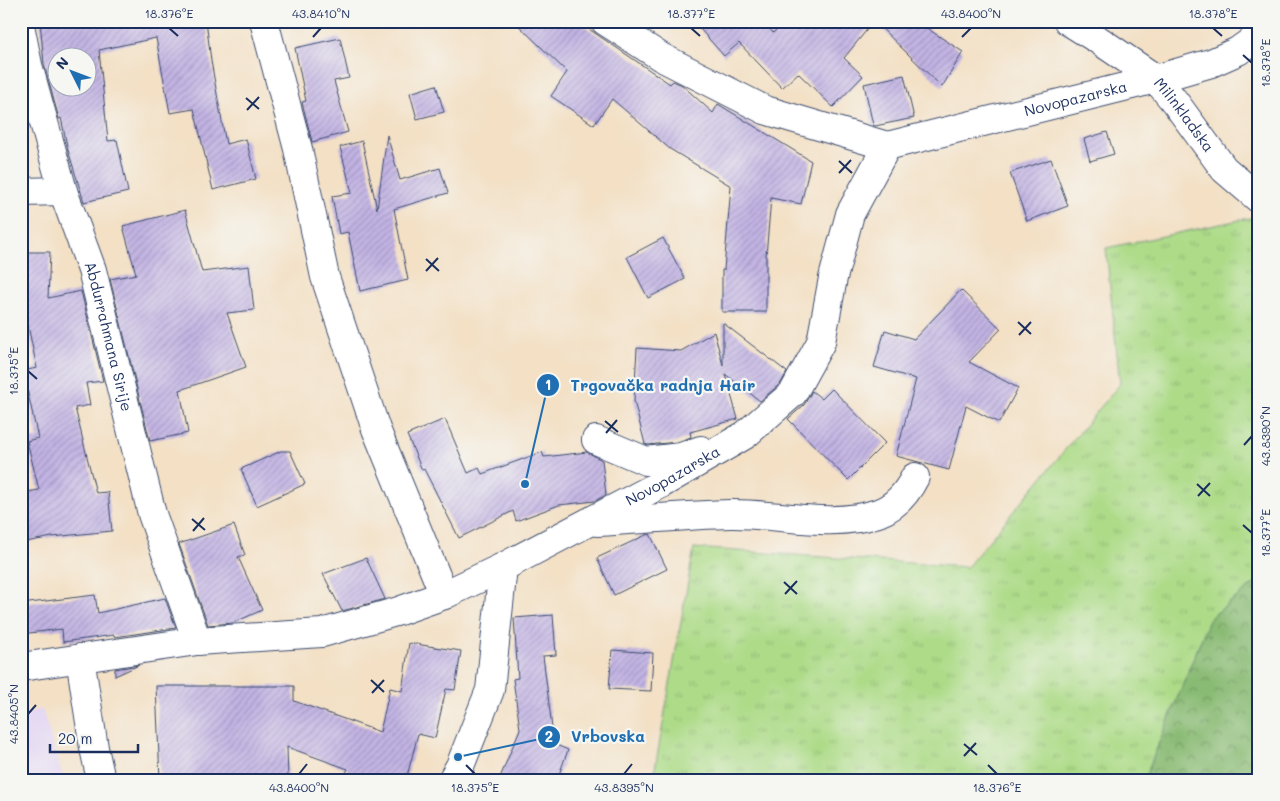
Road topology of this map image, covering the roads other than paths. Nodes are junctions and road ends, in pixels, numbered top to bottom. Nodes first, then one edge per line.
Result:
1 (264, 21) edge
2 (605, 21) edge
3 (1068, 21) edge
4 (21, 30) edge
5 (1102, 31) edge
6 (1259, 36) edge
7 (24, 64) edge
8 (1156, 79) junction
9 (888, 146) junction
10 (63, 191) junction
11 (21, 192) edge
12 (1259, 199) edge
13 (745, 435) junction
14 (596, 440) dead end
15 (915, 477) dead end
16 (586, 523) junction
17 (503, 567) junction
18 (444, 595) junction
19 (197, 641) junction
20 (80, 658) junction
21 (21, 667) edge
22 (101, 780) edge
23 (452, 780) edge

1 - 18 street
2 - 9 street
3 - 5 street, Milinkladska
4 - 7 street, Abdurrahmana Sirije
5 - 8 street, Milinkladska
6 - 8 street, Novopazarska
7 - 10 street, Abdurrahmana Sirije
8 - 9 street, Novopazarska
8 - 12 street, Milinkladska
9 - 13 street, Novopazarska
10 - 11 street
10 - 19 street, Abdurrahmana Sirije
13 - 14 street
13 - 16 street, Novopazarska
15 - 16 street
16 - 17 street, Novopazarska
17 - 18 street, Novopazarska
17 - 23 street
18 - 19 street, Novopazarska
19 - 20 street, Novopazarska
20 - 21 street, Novopazarska
20 - 22 street

